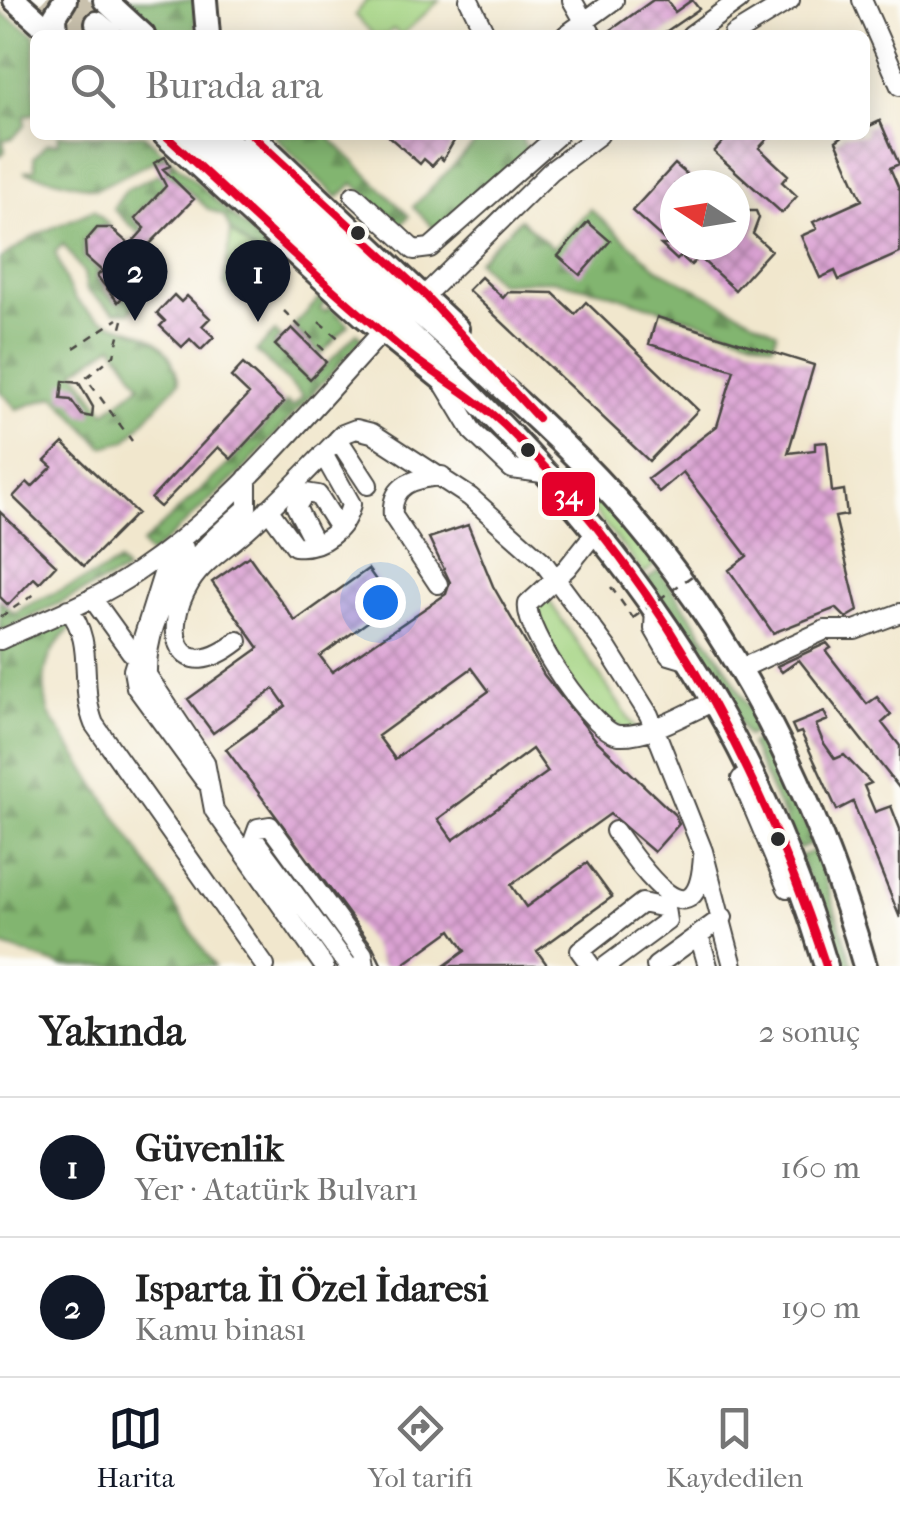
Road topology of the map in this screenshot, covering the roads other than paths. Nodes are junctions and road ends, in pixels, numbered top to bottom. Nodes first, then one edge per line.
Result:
1 (15, 0) edge
2 (65, 0) edge
3 (206, 0) edge
4 (470, 0) edge
5 (572, 0) edge
6 (614, 0) edge
7 (739, 0) edge
8 (790, 0) edge
9 (862, 0) edge
10 (105, 19) tunnel mouth
11 (588, 29) edge
12 (49, 30) edge
13 (55, 30) edge
14 (131, 30) edge
15 (208, 30) edge
16 (484, 30) edge
17 (698, 30) edge
18 (741, 30) edge
19 (900, 86) edge
20 (171, 140) edge
21 (198, 140) edge
22 (228, 140) edge
23 (257, 140) edge
24 (592, 140) edge
25 (537, 142) edge
26 (551, 171) junction
27 (354, 195) dead end
28 (425, 295) junction
29 (382, 332) junction
30 (441, 379) junction
31 (508, 389) junction
32 (500, 421) junction
33 (338, 439) junction
34 (323, 454) junction
35 (551, 474) junction
36 (442, 476) junction
37 (247, 481) junction
38 (368, 485) dead end
39 (268, 509) junction
40 (339, 528) junction
41 (598, 528) junction
42 (315, 544) junction
43 (554, 578) junction
44 (438, 584) dead end
45 (92, 598) junction
46 (68, 609) junction
47 (900, 613) edge
48 (0, 640) edge
49 (238, 641) dead end
50 (131, 652) dead end
51 (740, 669) junction
52 (716, 701) junction
53 (654, 728) junction
54 (615, 831) dead end
55 (703, 850) junction
56 (723, 917) junction
57 (698, 935) junction
58 (702, 963) edge
59 (265, 966) edge
60 (324, 966) edge
61 (348, 966) edge
62 (365, 966) edge
63 (591, 966) edge
64 (606, 966) edge
65 (656, 966) edge
66 (733, 966) edge
67 (826, 966) edge
68 (865, 966) edge

1 - 12 main road
2 - 13 main road
3 - 15 main road
4 - 16 street
5 - 11 street
6 - 11 street
7 - 17 street
8 - 18 street
9 - 19 street
10 - 14 main road
20 - 29 main road
21 - 32 main road
22 - 31 main road
23 - 28 main road
24 - 26 street
25 - 26 street
25 - 27 street
26 - 28 street
28 - 31 main road
29 - 30 main road
29 - 37 street
30 - 32 main road
30 - 35 street
31 - 51 main road
32 - 35 main road
33 - 34 street
33 - 36 street
33 - 38 street
34 - 39 street
34 - 40 street
35 - 41 main road
36 - 43 street
36 - 44 street
37 - 45 street
37 - 60 street
39 - 42 street
39 - 49 street
40 - 42 street
40 - 42 street
41 - 43 street
41 - 52 main road
43 - 53 street
43 - 53 street
45 - 46 street
45 - 50 street
46 - 48 street
46 - 59 street
47 - 51 street
51 - 68 main road
52 - 53 street
52 - 67 main road
53 - 55 street
54 - 55 street
55 - 56 street
56 - 57 street
56 - 66 street
57 - 58 street
57 - 65 street
61 - 62 street
63 - 64 street

